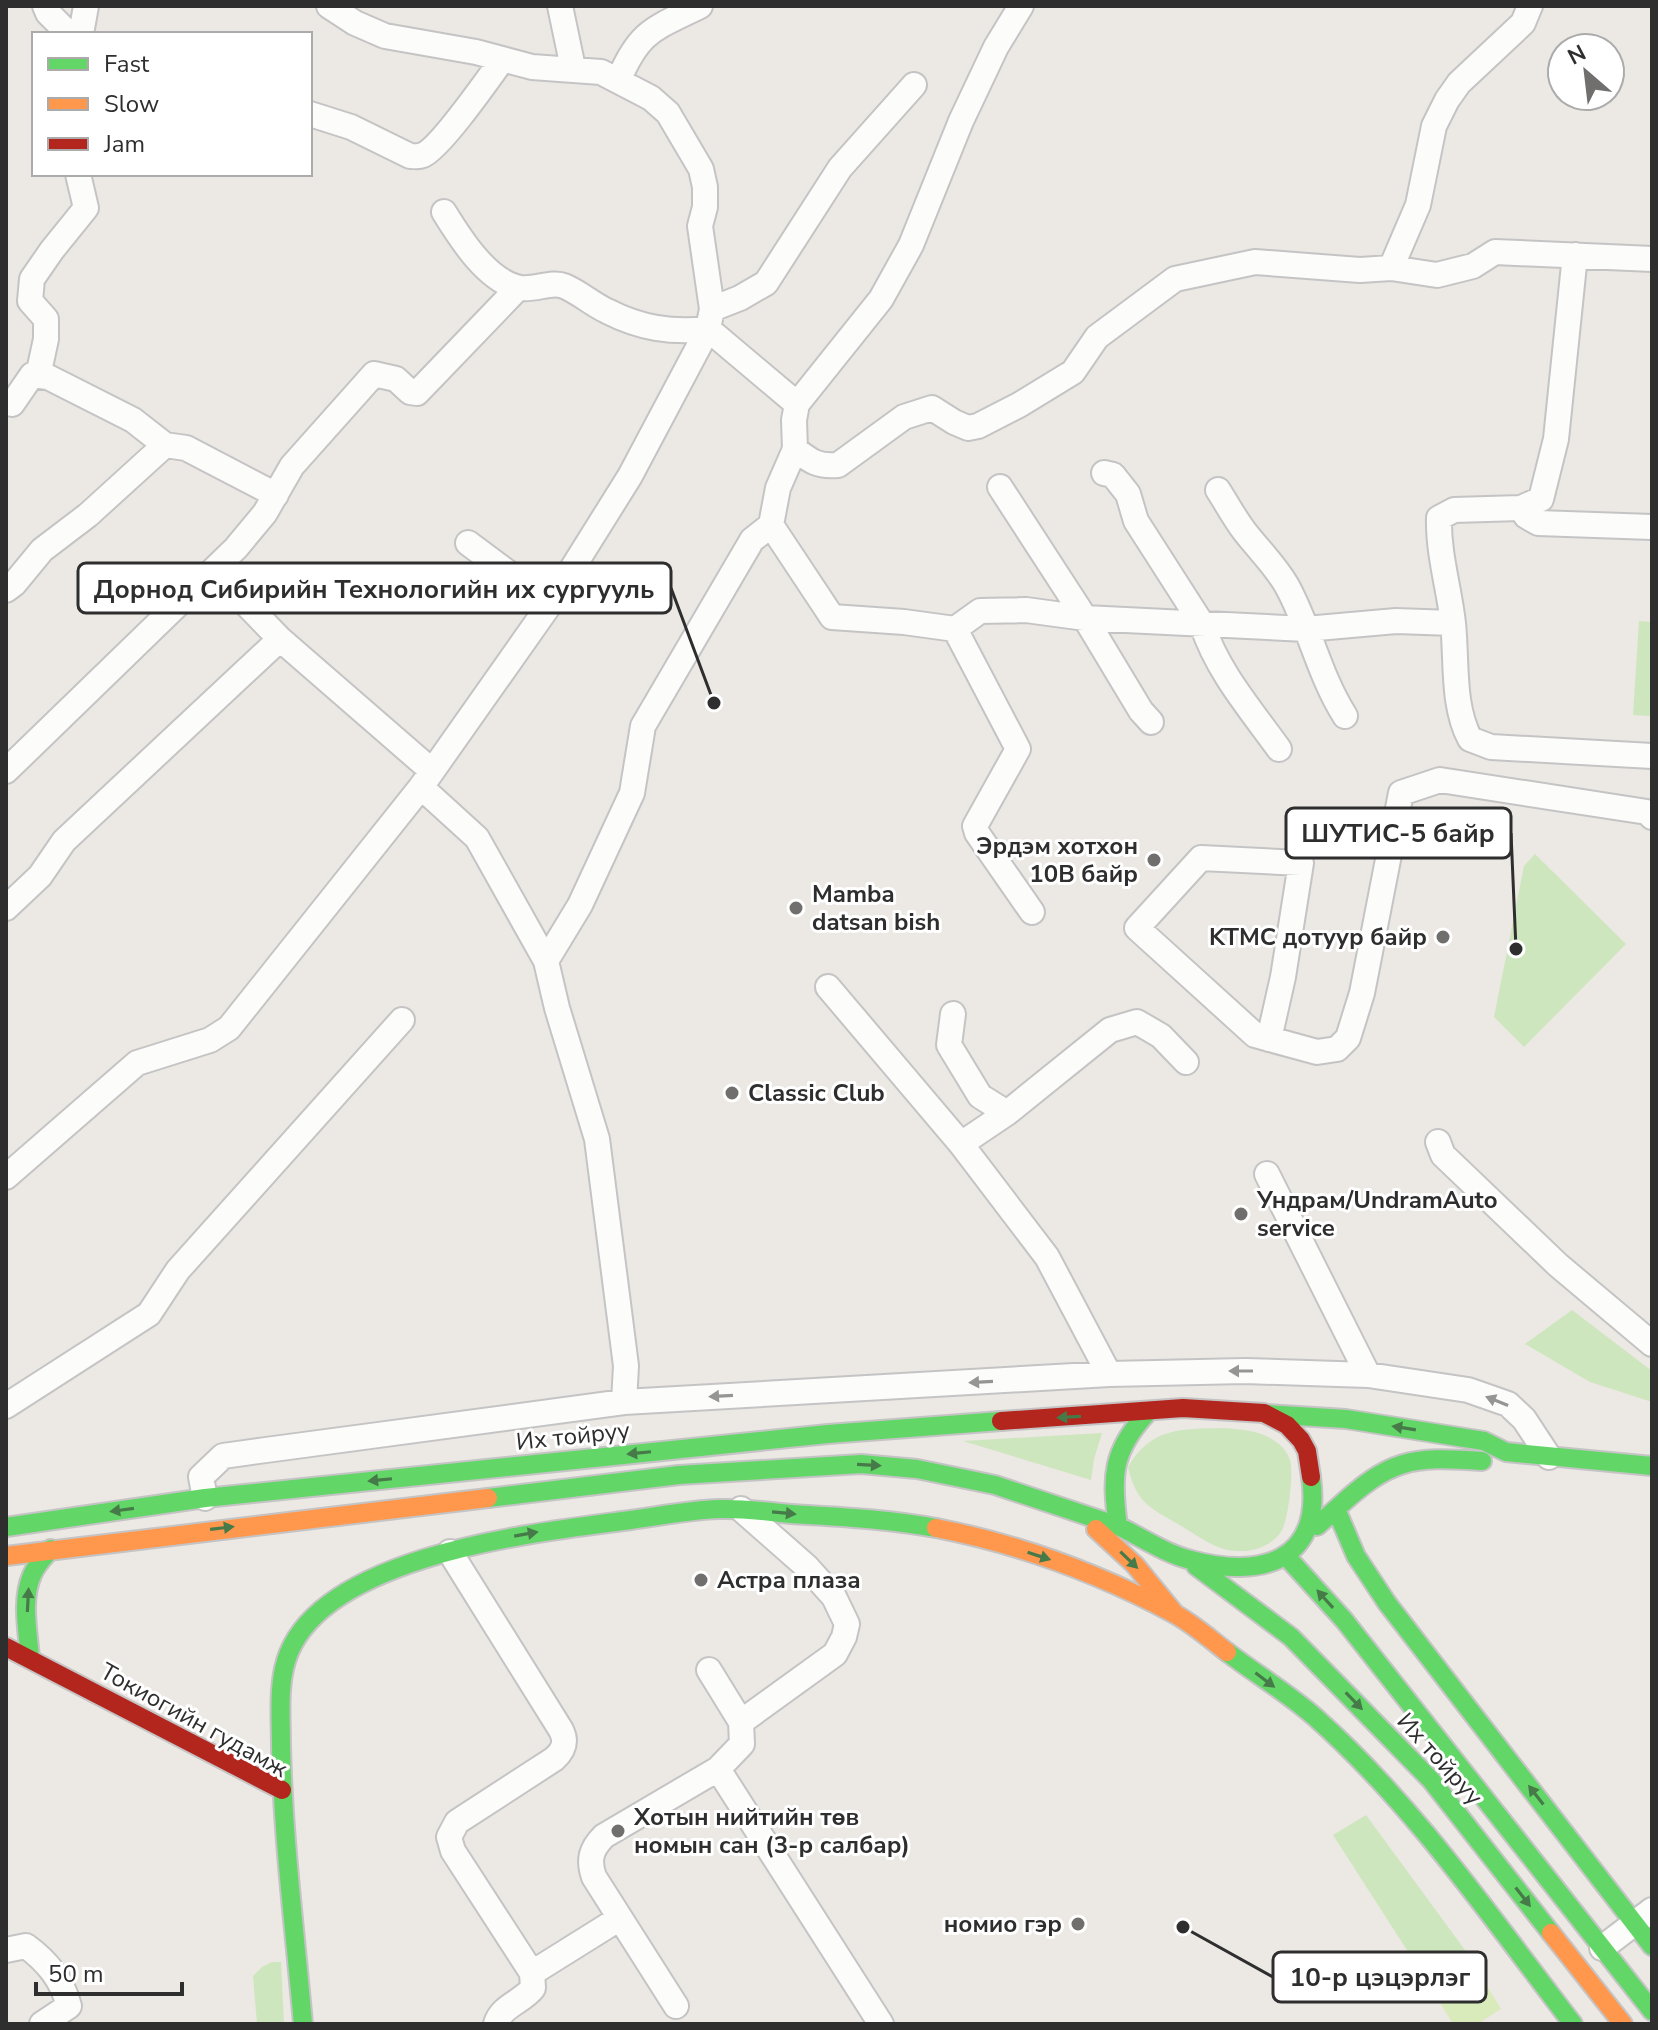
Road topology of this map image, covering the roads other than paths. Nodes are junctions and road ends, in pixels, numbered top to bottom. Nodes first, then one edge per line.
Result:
1 (45, 6) edge
2 (86, 6) edge
3 (329, 6) edge
4 (560, 6) edge
5 (700, 6) edge
6 (1021, 6) edge
7 (1028, 6) edge
8 (1039, 6) edge
9 (1530, 6) edge
10 (67, 32) edge
11 (81, 32) edge
12 (502, 60) junction
13 (573, 68) junction
14 (619, 79) junction
15 (914, 85) dead end
16 (312, 115) edge
17 (78, 176) edge
18 (444, 212) dead end
19 (1575, 255) junction
20 (1652, 259) edge
21 (1391, 268) junction
22 (518, 288) junction
23 (710, 319) junction
24 (38, 376) junction
25 (12, 404) dead end
26 (797, 404) junction
27 (165, 445) junction
28 (795, 449) junction
29 (1104, 473) dead end
30 (1000, 487) dead end
31 (1218, 490) dead end
32 (276, 495) junction
33 (1521, 508) junction
34 (771, 525) junction
35 (1652, 527) edge
36 (468, 543) dead end
37 (214, 571) junction
38 (6, 590) edge
39 (550, 604) junction
40 (1085, 618) junction
41 (1453, 623) junction
42 (1202, 624) junction
43 (955, 629) junction
44 (1306, 629) junction
45 (280, 639) junction
46 (1345, 716) dead end
47 (1151, 722) dead end
48 (1279, 749) dead end
49 (1652, 756) edge
50 (6, 771) edge
51 (426, 779) junction
52 (1652, 817) edge
53 (6, 908) edge
54 (1032, 912) dead end
55 (546, 961) junction
56 (828, 987) dead end
57 (953, 1014) dead end
58 (402, 1020) dead end
59 (1269, 1039) junction
60 (1186, 1062) dead end
61 (1007, 1113) junction
62 (1438, 1142) dead end
63 (961, 1144) junction
64 (1267, 1174) dead end
65 (6, 1177) edge
66 (1652, 1344) edge
67 (1109, 1374) junction
68 (1368, 1375) junction
69 (917, 1386) junction
70 (624, 1402) junction
71 (6, 1406) edge
72 (1147, 1413) junction
73 (1264, 1413) junction
74 (923, 1428) junction
75 (1506, 1452) junction
76 (1549, 1457) junction
77 (1652, 1466) edge
78 (205, 1498) junction
79 (741, 1509) junction
80 (1336, 1509) junction
81 (1077, 1511) junction
82 (11, 1526) edge
83 (1118, 1526) junction
84 (51, 1549) junction
85 (1292, 1550) junction
86 (450, 1552) junction
87 (6, 1556) edge
88 (1189, 1560) junction
89 (1175, 1614) junction
90 (6, 1647) edge
91 (30, 1658) junction
92 (709, 1670) dead end
93 (741, 1722) junction
94 (718, 1769) junction
95 (282, 1790) junction
96 (1643, 1916) edge
97 (620, 1918) junction
98 (1652, 1946) edge
99 (1602, 1948) junction
100 (6, 1950) edge
101 (532, 1973) junction
102 (676, 2006) dead end
103 (1652, 2011) edge
104 (42, 2024) edge
105 (303, 2024) edge
106 (496, 2024) edge
107 (881, 2024) edge
108 (1573, 2024) edge
109 (1623, 2024) edge

1 - 10 street
2 - 11 street
3 - 12 street
4 - 13 street
5 - 14 street
6 - 26 street
7 - 8 street
9 - 21 street
12 - 13 street
12 - 16 street
13 - 14 street
14 - 23 street
15 - 23 street
17 - 24 street
18 - 22 street
19 - 20 street
19 - 21 street
19 - 33 street
21 - 28 street
22 - 23 street
22 - 32 street
23 - 26 street
23 - 39 street
24 - 25 street
24 - 27 street
26 - 28 street
27 - 32 street
27 - 38 street
28 - 34 street
29 - 42 street
30 - 40 street
31 - 44 street
32 - 37 street
33 - 35 street
33 - 41 street
34 - 43 street
34 - 55 street
36 - 39 street
37 - 45 street
37 - 50 street
39 - 51 street
40 - 42 street
40 - 43 street
40 - 47 street
41 - 44 street
41 - 49 street
42 - 44 street
42 - 48 street
43 - 54 street
44 - 46 street
45 - 51 street
45 - 53 street
51 - 55 street
51 - 65 street
52 - 59 street
55 - 70 street
56 - 63 street
57 - 61 street
58 - 71 street
59 - 59 street
60 - 61 street
61 - 63 street
62 - 66 street
63 - 67 street
64 - 68 street
68 -> 67 street
67 -> 69 street
76 -> 68 street
69 -> 70 street
69 - 74 street
70 - 78 street
72 - 73 main road
72 -> 74 main road, Их тойруу
72 - 83 main road
75 -> 73 main road
73 - 85 main road
74 -> 78 main road, Их тойруу
75 - 76 main road
75 - 80 main road
76 - 77 main road
78 -> 82 main road, Их тойруу
86 -> 79 main road
79 -> 89 main road
79 - 93 street
80 - 85 main road
96 -> 80 main road
81 - 83 main road, Их тойруу
84 -> 81 main road, Их тойруу
81 -> 89 main road
83 - 88 main road
84 - 87 main road, Их тойруу
91 -> 84 main road
85 - 88 main road
99 -> 85 main road, Их тойруу
86 - 95 main road
86 - 101 street
88 -> 109 main road, Их тойруу
89 -> 108 main road
90 - 91 main road, Токиогийн гудамж
91 - 95 main road, Токиогийн гудамж
92 - 93 street
93 - 94 street
94 - 97 street
94 - 107 street
95 - 105 main road, Токиогийн гудамж
96 - 98 main road
96 - 99 street
97 - 101 street
97 - 102 street
99 - 103 main road, Их тойруу
100 - 104 street
101 - 106 street

